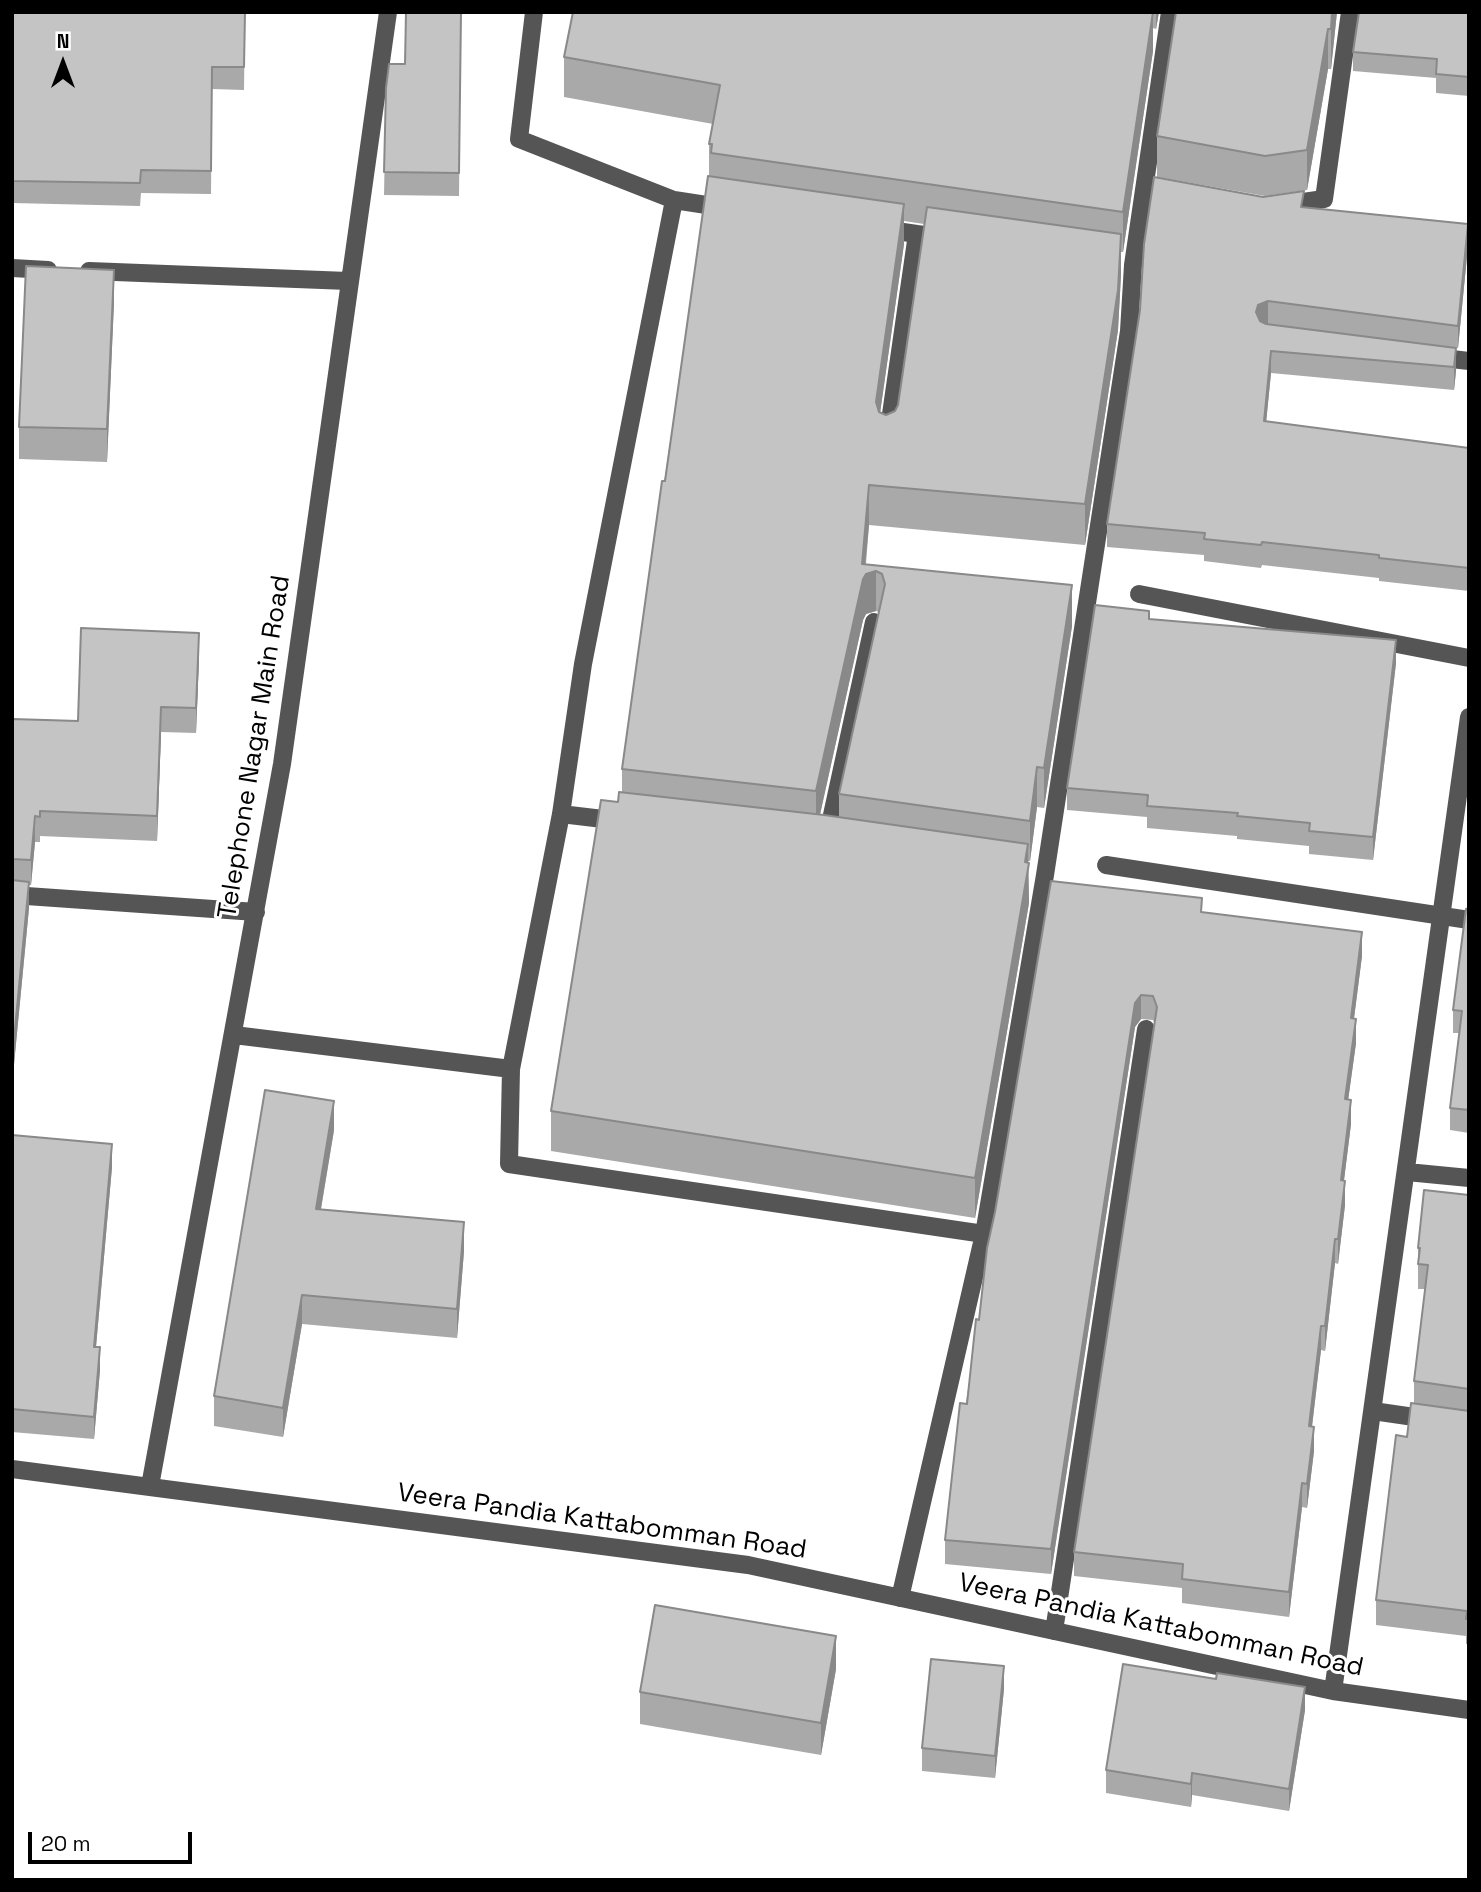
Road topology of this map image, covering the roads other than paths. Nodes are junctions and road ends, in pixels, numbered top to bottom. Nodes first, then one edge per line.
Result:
1 (388, 12) edge
2 (534, 12) edge
3 (1170, 12) edge
4 (1350, 12) edge
5 (674, 200) junction
6 (1265, 208) edge
7 (742, 210) edge
8 (863, 227) edge
9 (917, 234) junction
10 (958, 240) edge
11 (12, 268) edge
12 (348, 281) junction
13 (1415, 354) edge
14 (1469, 361) edge
15 (887, 444) edge
16 (1139, 594) dead end
17 (874, 622) edge
18 (1469, 657) edge
19 (1469, 717) edge
20 (561, 814) junction
21 (640, 823) edge
22 (825, 845) edge
23 (1106, 866) dead end
24 (12, 895) edge
25 (256, 912) junction
26 (1443, 916) junction
27 (1469, 920) edge
28 (1146, 1029) dead end
29 (234, 1035) junction
30 (510, 1069) junction
31 (1407, 1172) junction
32 (1469, 1178) edge
33 (984, 1234) junction
34 (1373, 1411) junction
35 (1469, 1425) edge
36 (12, 1469) edge
37 (150, 1486) junction
38 (900, 1598) junction
39 (1054, 1631) junction
40 (1333, 1690) junction
41 (1469, 1710) edge

1 - 12 street, Telephone Nagar Main Road
2 - 5 street
3 - 33 street
4 - 6 street
5 - 7 street
5 - 20 street
8 - 9 street
9 - 10 street
9 - 15 street
11 - 12 street
12 - 25 street, Telephone Nagar Main Road
13 - 14 street
16 - 18 street
17 - 22 street
19 - 26 street
20 - 21 street
20 - 30 street
23 - 26 street
24 - 25 street
25 - 29 street, Telephone Nagar Main Road
26 - 27 street
26 - 31 street
28 - 39 street
29 - 30 street
29 - 37 street, Telephone Nagar Main Road
30 - 33 street
31 - 32 street
31 - 34 street
33 - 38 street
34 - 35 street
34 - 40 street
36 - 37 street, Veera Pandia Kattabomman Road
37 - 38 street, Veera Pandia Kattabomman Road
38 - 39 street, Veera Pandia Kattabomman Road
39 - 40 street, Veera Pandia Kattabomman Road
40 - 41 street, Veera Pandia Kattabomman Road

